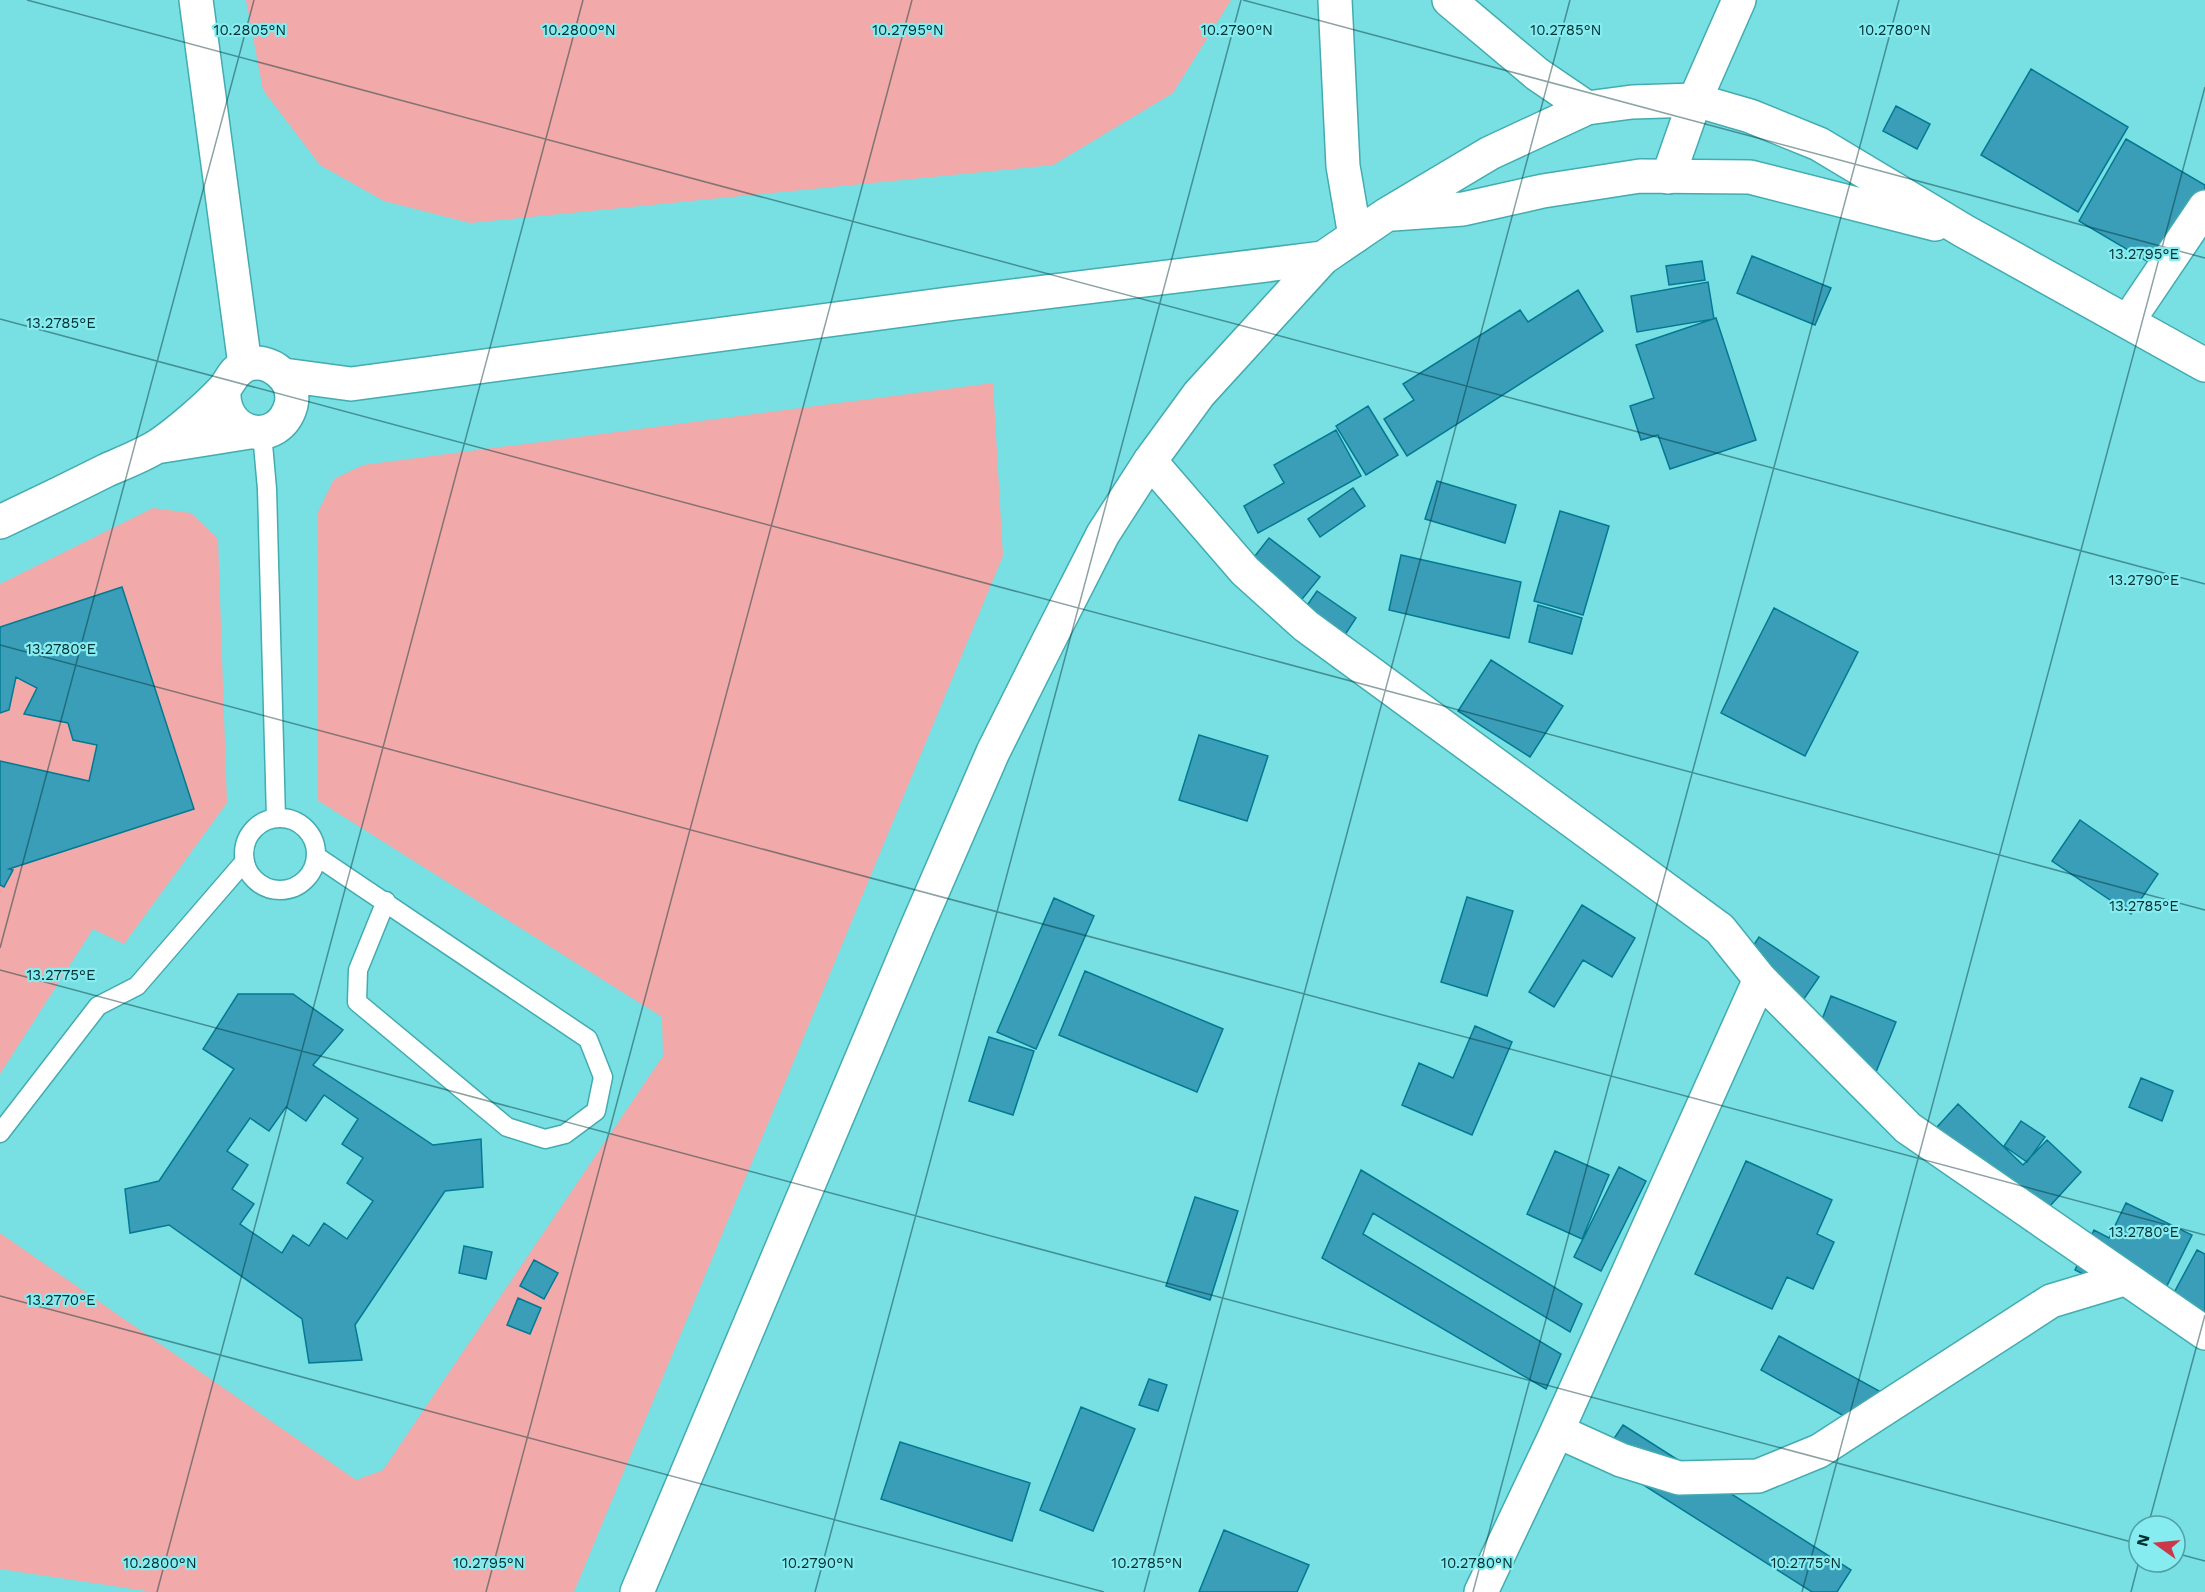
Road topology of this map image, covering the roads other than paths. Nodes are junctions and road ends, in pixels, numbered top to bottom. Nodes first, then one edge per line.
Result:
1 (196, 0) edge
2 (1335, 0) edge
3 (1449, 0) edge
4 (1739, 0) edge
5 (1695, 100) junction
6 (1587, 108) junction
7 (1668, 177) junction
8 (2205, 207) edge
9 (1386, 215) junction
10 (1964, 231) junction
11 (1355, 236) junction
12 (1323, 258) junction
13 (2128, 321) junction
14 (245, 365) junction
15 (2205, 365) edge
16 (284, 375) junction
17 (351, 384) junction
18 (224, 390) junction
19 (266, 427) junction
20 (156, 447) junction
21 (1150, 461) junction
22 (0, 522) edge
23 (276, 818) junction
24 (316, 856) junction
25 (245, 861) junction
26 (386, 901) junction
27 (1761, 980) junction
28 (0, 1133) edge
29 (2124, 1279) junction
30 (2205, 1333) edge
31 (1557, 1431) junction
32 (636, 1592) edge
33 (1481, 1592) edge

1 - 14 street
2 - 11 street
3 - 6 street
4 - 5 street
5 - 6 street
5 - 7 street
5 - 10 street
6 - 9 street
7 - 9 street
7 - 10 street
8 - 13 street
9 - 11 street
10 - 13 street
11 - 12 street
12 - 17 street
12 - 21 street
13 - 15 street
14 - 16 street
14 - 18 street
16 - 17 street
16 - 19 street
17 - 19 street
18 - 19 street
18 - 20 street
19 - 20 street
19 - 23 lane
20 - 22 street
21 - 27 street
21 - 32 street
23 - 24 lane
23 - 25 lane
24 - 25 lane
24 - 26 lane
25 - 28 lane
26 - 26 lane
27 - 29 street
27 - 31 street
29 - 30 street
29 - 31 street
31 - 33 street

